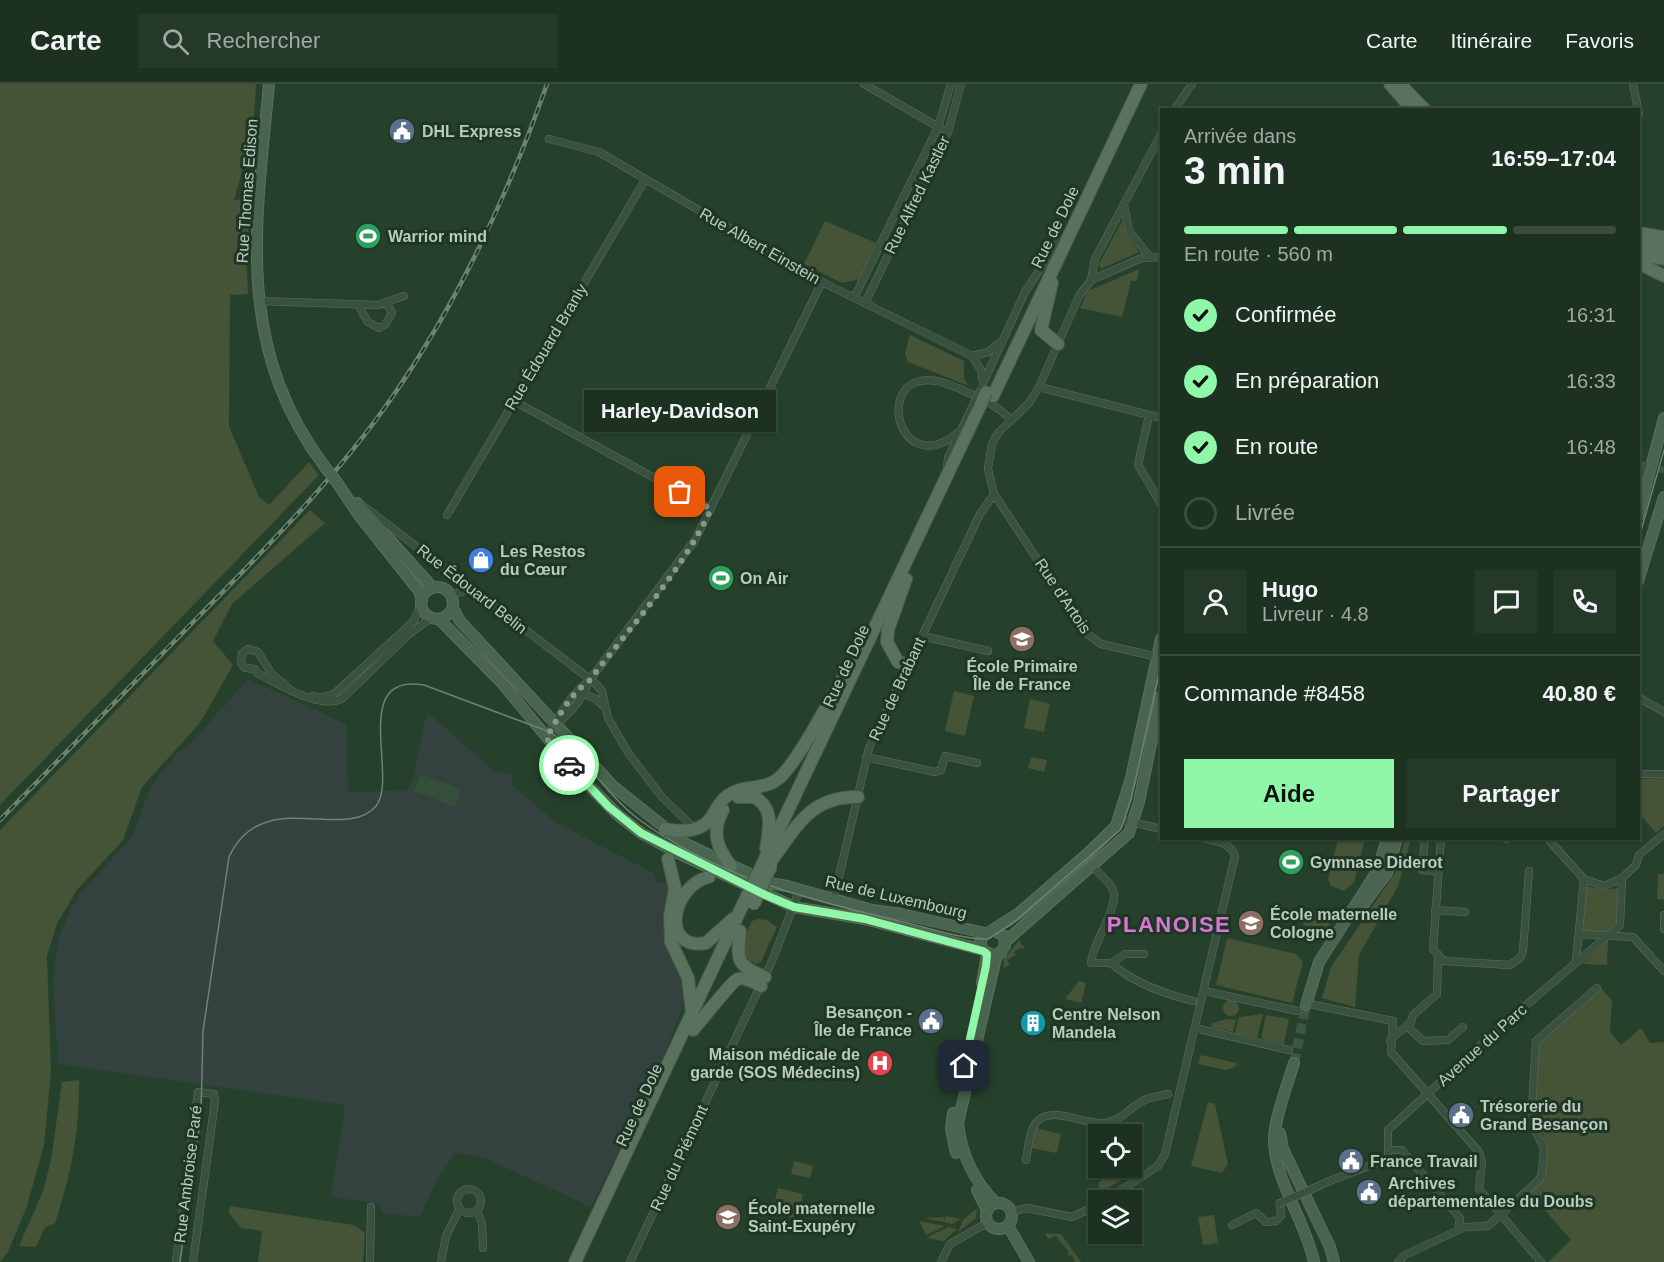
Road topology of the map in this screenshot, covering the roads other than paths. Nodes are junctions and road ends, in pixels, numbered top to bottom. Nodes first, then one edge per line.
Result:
1 (269, 84) edge
2 (864, 84) edge
3 (951, 84) edge
4 (961, 84) edge
5 (1133, 84) edge
6 (1141, 84) edge
7 (1192, 84) edge
8 (1390, 84) edge
9 (1400, 84) edge
10 (1633, 84) edge
11 (1175, 108) edge
12 (1411, 108) edge
13 (1423, 108) edge
14 (1639, 108) edge
15 (938, 127) junction
16 (948, 132) junction
17 (1160, 136) edge
18 (549, 139) dead end
19 (645, 180) junction
20 (1124, 205) junction
21 (1640, 233) edge
22 (1664, 237) edge
23 (1059, 240) junction
24 (1640, 243) edge
25 (1664, 250) edge
26 (1640, 254) edge
27 (1149, 256) junction
28 (1160, 257) edge
29 (1664, 259) edge
30 (1056, 262) junction
31 (1640, 264) edge
32 (1664, 276) edge
33 (1092, 280) junction
34 (822, 282) junction
35 (404, 296) dead end
36 (854, 298) junction
37 (258, 301) junction
38 (865, 303) junction
39 (387, 304) junction
40 (358, 305) junction
41 (1001, 342) junction
42 (1058, 344) junction
43 (972, 356) junction
44 (1040, 387) junction
45 (986, 390) junction
46 (514, 401) junction
47 (980, 406) junction
48 (1149, 415) junction
49 (1160, 418) edge
50 (1664, 418) edge
51 (1011, 420) junction
52 (960, 431) junction
53 (1645, 466) dead end
54 (1640, 475) edge
55 (946, 476) junction
56 (336, 481) junction
57 (994, 494) junction
58 (1664, 497) edge
59 (354, 499) junction
60 (1160, 502) edge
61 (1640, 508) edge
62 (711, 509) junction
63 (447, 515) dead end
64 (1640, 575) edge
65 (906, 579) junction
66 (432, 588) junction
67 (471, 589) junction
68 (451, 595) junction
69 (422, 602) junction
70 (453, 608) junction
71 (880, 616) junction
72 (435, 619) junction
73 (922, 636) junction
74 (988, 651) dead end
75 (1159, 657) edge
76 (261, 661) junction
77 (908, 665) junction
78 (255, 669) junction
79 (360, 670) junction
80 (589, 681) junction
81 (360, 682) junction
82 (287, 687) junction
83 (584, 694) junction
84 (305, 695) junction
85 (1640, 698) edge
86 (1160, 701) edge
87 (605, 708) junction
88 (1664, 712) edge
89 (555, 724) junction
90 (546, 738) junction
91 (867, 757) junction
92 (977, 764) dead end
93 (1640, 774) edge
94 (1664, 774) edge
95 (858, 797) junction
96 (1119, 819) junction
97 (1134, 822) junction
98 (665, 829) junction
99 (695, 829) junction
100 (1160, 829) edge
101 (641, 833) junction
102 (1664, 834) edge
103 (1211, 840) edge
104 (1386, 840) edge
105 (1396, 840) edge
106 (1441, 840) edge
107 (1549, 840) edge
108 (1425, 842) edge
109 (1439, 847) junction
110 (668, 858) joint
111 (768, 862) junction
112 (727, 870) junction
113 (1096, 870) dead end
114 (1529, 871) dead end
115 (1437, 872) junction
116 (709, 877) joint
117 (1622, 878) junction
118 (1584, 879) junction
119 (800, 890) junction
120 (834, 898) junction
121 (747, 905) junction
122 (794, 907) junction
123 (1435, 910) junction
124 (1466, 912) dead end
125 (1664, 915) edge
126 (1664, 929) edge
127 (740, 931) junction
128 (989, 932) junction
129 (1579, 934) junction
130 (1610, 936) junction
131 (1003, 947) junction
132 (985, 952) junction
133 (1144, 954) dead end
134 (1438, 956) junction
135 (1576, 961) junction
136 (1319, 962) junction
137 (1111, 963) junction
138 (1664, 970) edge
139 (763, 981) junction
140 (1597, 988) dead end
141 (1204, 991) junction
142 (1193, 1001) dead end
143 (1306, 1007) junction
144 (692, 1015) junction
145 (1410, 1023) junction
146 (1463, 1027) dead end
147 (693, 1030) junction
148 (1195, 1030) junction
149 (1390, 1040) junction
150 (1289, 1050) dead end
151 (1294, 1063) tunnel mouth
152 (1428, 1093) junction
153 (1168, 1094) dead end
154 (1281, 1114) junction
155 (1388, 1149) junction
156 (1026, 1160) dead end
157 (1121, 1190) edge
158 (992, 1207) junction
159 (371, 1208) dead end
160 (460, 1208) junction
161 (477, 1210) junction
162 (1088, 1210) edge
163 (1011, 1212) junction
164 (1501, 1216) junction
165 (987, 1223) junction
166 (1232, 1225) dead end
167 (1004, 1228) junction
168 (1458, 1230) junction
169 (483, 1248) dead end
170 (176, 1262) edge
171 (193, 1262) edge
172 (370, 1262) edge
173 (441, 1262) edge
174 (575, 1262) edge
175 (583, 1262) edge
176 (630, 1262) edge
177 (941, 1262) edge
178 (1021, 1262) edge
179 (1029, 1262) edge
180 (1314, 1262) edge
181 (1334, 1262) edge
182 (1398, 1262) edge
183 (1541, 1262) edge

1 - 37 street, Rue Thomas Edison
2 - 15 street
3 - 15 street, Rue Alfred Kastler
4 - 16 street, Rue Alfred Kastler
5 - 23 main road, Rue de Dole
6 - 30 main road, Rue de Dole
7 - 11 street
8 - 12 main road
9 - 13 main road
10 - 14 street
15 - 16 street
15 - 36 street, Rue Alfred Kastler
16 - 38 street, Rue Alfred Kastler
17 - 20 street
18 - 19 street, Rue Albert Einstein
19 - 34 street, Rue Albert Einstein
19 - 46 street, Rue Édouard Branly
20 - 27 street
20 - 33 street
21 - 22 main road
23 - 41 street, Rue de Dole
23 - 45 main road, Rue de Dole
24 - 25 main road
26 - 29 main road
27 - 28 street
27 - 33 street
30 - 42 main road
30 - 45 main road, Rue de Dole
31 - 32 main road
33 - 42 street
34 - 36 street, Rue Albert Einstein
34 - 62 street
35 - 39 street
36 - 38 street, Rue Albert Einstein
37 - 40 street
37 - 56 street, Rue Thomas Edison, bridge
38 - 43 street, Rue Albert Einstein
39 - 40 street
39 - 40 street
41 - 43 street
41 - 45 street, Rue de Dole
42 - 44 street
43 - 45 street
44 - 48 street
44 - 51 street
45 - 47 main road, Rue de Dole
46 - 62 street
46 - 63 street, Rue Édouard Branly
47 - 52 street, Rue de Dole
47 - 55 main road, Rue de Dole
47 - 65 main road, Rue de Dole
48 - 49 street
48 - 60 street
50 - 61 street
51 - 52 street
51 - 57 street
52 - 55 street, Rue de Dole
53 - 54 street
55 - 71 main road, Rue de Dole
56 - 59 street
56 - 69 street
57 - 73 street, Rue de Brabant
57 - 75 street, Rue d'Artois
58 - 64 street
59 - 66 street
59 - 67 street, Rue Édouard Belin
62 - 80 street
65 - 77 main road
65 - 111 main road, Rue de Dole
66 - 68 street
66 - 69 street
67 - 68 street
67 - 80 street, Rue Édouard Belin
68 - 70 street
69 - 72 street
69 - 79 street
70 - 72 street
70 - 89 street
71 - 99 main road
71 - 111 main road, Rue de Dole
72 - 81 street
72 - 90 street
73 - 74 street
73 - 77 street, Rue de Brabant
75 - 96 street
76 - 78 street
76 - 78 street
76 - 82 street
77 - 91 street, Rue de Brabant
78 - 82 street
79 - 81 street
79 - 84 street
80 - 83 street
80 - 87 street, Rue Édouard Belin
80 - 89 street
81 - 84 street
82 - 84 street
83 - 87 street
83 - 89 street
85 - 88 street
86 - 97 street
87 - 99 street, Rue Édouard Belin
89 - 90 street
89 - 98 street
90 - 101 street
91 - 92 street
91 - 95 street, Rue de Brabant
93 - 94 street
95 - 111 main road
95 - 120 street, Rue de Brabant
96 - 97 street
96 - 128 street
97 - 100 street
97 - 131 street
98 - 99 main road
98 - 112 street
101 - 110 street
101 - 112 street
102 - 117 street
103 - 141 street
104 - 136 street
105 - 136 street
106 - 109 street
107 - 118 street
108 - 109 street
108 - 115 street
109 - 115 street
110 - 144 main road
111 - 112 main road
111 - 121 main road, Rue de Dole, bridge
112 - 116 street
112 - 119 street, Rue de Luxembourg
112 - 122 street, Rue de Luxembourg
113 - 137 street
114 - 134 street
115 - 123 street
116 - 121 main road
117 - 118 street
117 - 130 street
118 - 129 street
119 - 120 street, Rue de Luxembourg
119 - 122 street, Rue du Piémont
120 - 128 street, Rue de Luxembourg
121 - 127 main road, Rue de Dole
121 - 144 main road, Rue de Dole
122 - 132 street, Rue de Luxembourg
122 - 139 street, Rue du Piémont
123 - 124 street
123 - 134 street
125 - 126 street
127 - 139 main road
127 - 147 main road, Rue de Dole
128 - 131 street
128 - 132 street
129 - 130 street
129 - 135 street
130 - 135 street, Avenue du Parc
130 - 138 street
131 - 132 street, Rue de Luxembourg
131 - 158 street
132 - 158 street
133 - 137 street
134 - 145 street
135 - 152 street, Avenue du Parc
136 - 143 street
137 - 142 street
139 - 147 main road
139 - 176 street, Rue du Piémont
140 - 164 street
141 - 143 street
141 - 148 street
143 - 149 street
144 - 174 main road, Rue de Dole
145 - 146 street
145 - 149 street
147 - 175 main road, Rue de Dole
148 - 150 street
148 - 157 street
149 - 152 street
151 - 154 street
152 - 155 street, Avenue du Parc
152 - 164 street
153 - 156 street
154 - 180 street
154 - 181 street
155 - 166 street, bridge
155 - 168 street
158 - 163 street
158 - 165 street
159 - 172 street
160 - 161 street
160 - 161 street
160 - 173 street
161 - 169 street
162 - 163 street
163 - 167 street
164 - 168 street
164 - 183 street
165 - 167 street
165 - 177 street
167 - 178 street
167 - 179 street
168 - 182 street
170 - 171 street, Rue Ambroise Paré

